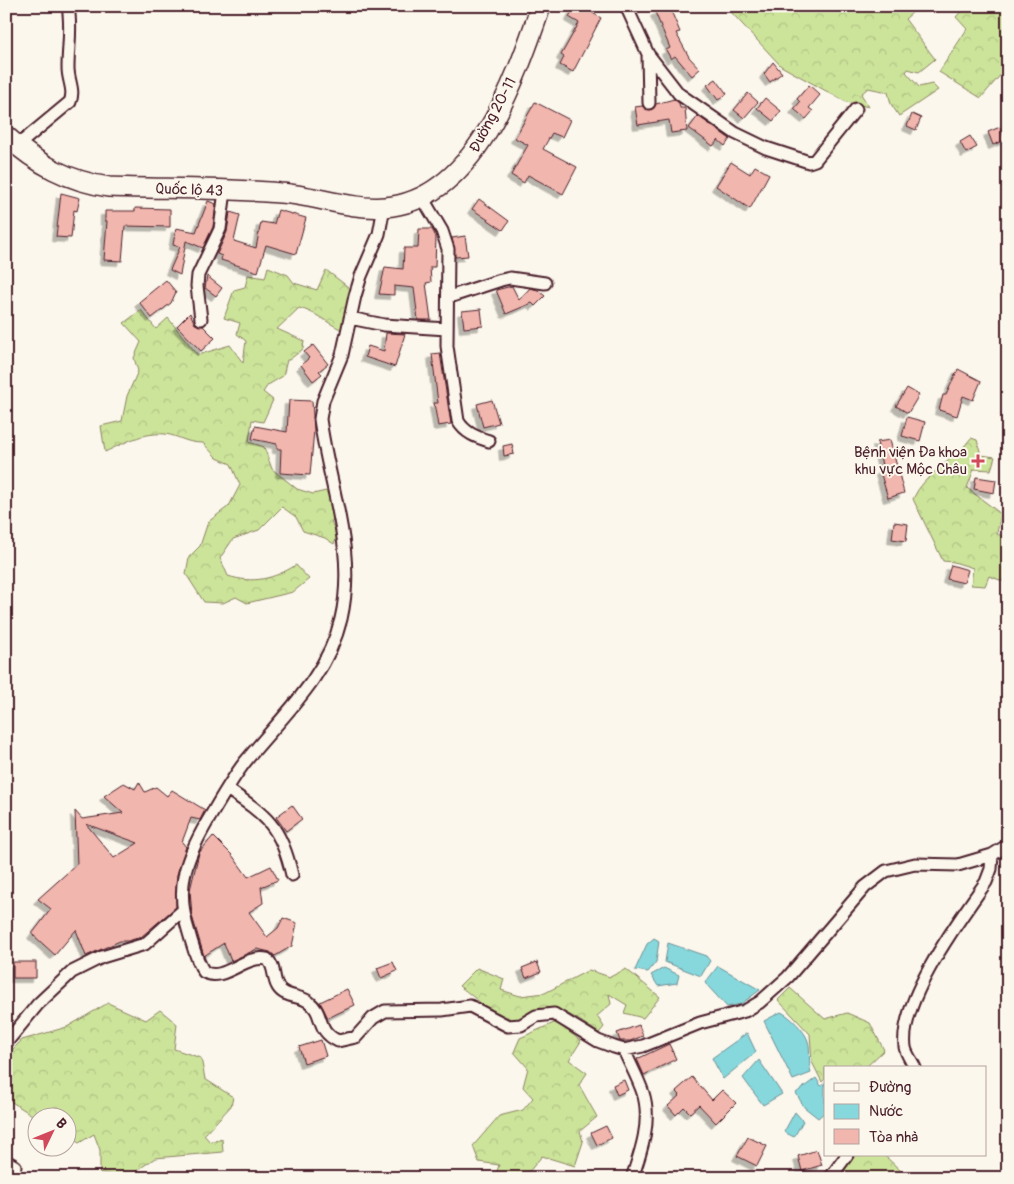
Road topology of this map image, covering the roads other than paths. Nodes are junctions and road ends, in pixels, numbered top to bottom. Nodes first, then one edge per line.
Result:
1 (68, 6) edge
2 (542, 6) edge
3 (626, 6) edge
4 (648, 54) junction
5 (649, 103) dead end
6 (856, 109) dead end
7 (11, 141) edge
8 (225, 191) junction
9 (422, 197) junction
10 (384, 207) junction
11 (545, 283) dead end
12 (449, 297) junction
13 (350, 318) junction
14 (201, 319) dead end
15 (447, 329) junction
16 (489, 441) dead end
17 (227, 789) junction
18 (1008, 845) edge
19 (992, 855) junction
20 (292, 875) dead end
21 (182, 911) junction
22 (6, 1043) edge
23 (624, 1050) junction
24 (914, 1066) edge
25 (846, 1156) edge
26 (6, 1161) edge
27 (13, 1178) edge
28 (632, 1178) edge
29 (830, 1178) edge

1 - 7 street
2 - 9 highway, Đường 20-11
3 - 4 street
4 - 5 street
4 - 6 street
7 - 8 highway, Quốc lộ 43
8 - 10 highway, Quốc lộ 43
8 - 14 street
9 - 10 highway, Đường 20-11
9 - 12 street
10 - 13 street
11 - 12 street
12 - 15 street
13 - 15 street
13 - 17 street
15 - 16 street
17 - 20 street
17 - 21 street
18 - 19 street
19 - 23 street
19 - 24 street
21 - 22 street
21 - 23 street
23 - 28 street
25 - 29 street
26 - 27 street

